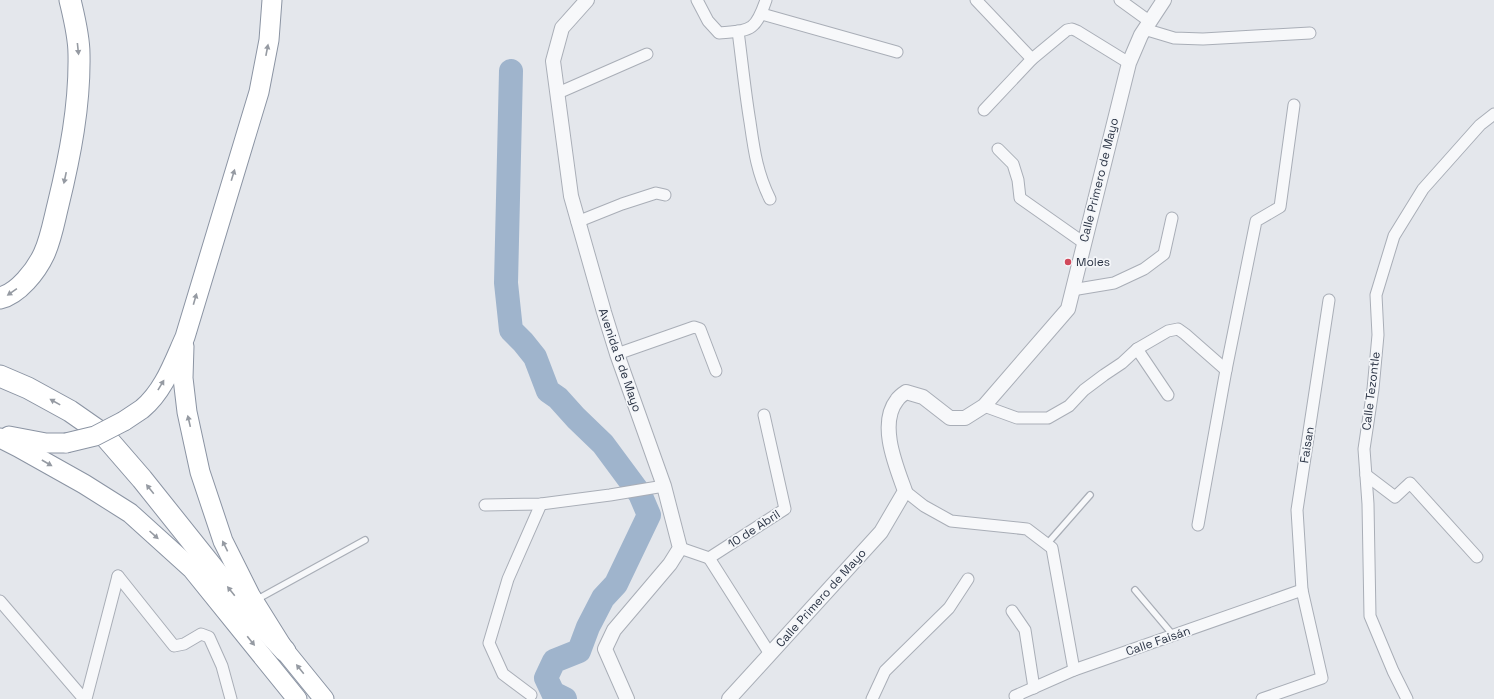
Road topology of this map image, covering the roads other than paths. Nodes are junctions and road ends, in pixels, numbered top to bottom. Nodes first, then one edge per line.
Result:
1 (272, 0) edge
2 (587, 0) edge
3 (697, 0) edge
4 (766, 0) edge
5 (976, 0) edge
6 (1120, 0) edge
7 (1164, 0) edge
8 (71, 5) edge
9 (762, 14) junction
10 (1147, 25) junction
11 (738, 31) junction
12 (1310, 33) dead end
13 (898, 52) dead end
14 (647, 54) dead end
15 (1032, 59) junction
16 (1129, 63) junction
17 (558, 92) junction
18 (1294, 105) dead end
19 (984, 110) dead end
20 (1494, 114) edge
21 (998, 149) dead end
22 (665, 195) dead end
23 (770, 199) dead end
24 (1172, 218) dead end
25 (577, 222) junction
26 (1084, 243) junction
27 (1072, 290) junction
28 (0, 298) edge
29 (1329, 300) dead end
30 (185, 337) junction
31 (1138, 349) junction
32 (617, 354) junction
33 (1226, 370) junction
34 (716, 372) dead end
35 (0, 376) edge
36 (1168, 394) dead end
37 (984, 406) junction
38 (764, 415) dead end
39 (0, 433) edge
40 (0, 438) edge
41 (1366, 475) junction
42 (663, 486) junction
43 (905, 491) junction
44 (1090, 495) dead end
45 (540, 504) junction
46 (484, 505) dead end
47 (1198, 525) dead end
48 (365, 540) dead end
49 (1047, 544) junction
50 (680, 548) junction
51 (1477, 557) dead end
52 (708, 558) junction
53 (968, 579) dead end
54 (1135, 590) dead end
55 (1302, 590) junction
56 (0, 601) edge
57 (254, 601) junction
58 (1012, 611) dead end
59 (1174, 635) junction
60 (285, 651) junction
61 (770, 654) junction
62 (1074, 670) junction
63 (1034, 688) junction
64 (531, 695) dead end
65 (734, 697) edge
66 (1016, 698) edge
67 (85, 699) edge
68 (231, 699) edge
69 (297, 699) edge
70 (324, 699) edge
71 (627, 699) edge
72 (872, 699) edge
73 (1262, 699) edge
74 (1407, 699) edge

30 -> 1 highway
2 - 17 street, Avenida 5 de Mayo
3 - 11 street
4 - 9 street
5 - 15 street
6 - 10 street
7 - 10 street, Calle Primero de Mayo
8 -> 28 highway
9 - 11 street
9 - 13 street
10 - 12 street
10 - 16 street, Calle Primero de Mayo
11 - 23 street
14 - 17 street
15 - 16 street
15 - 19 street
16 - 26 street, Calle Primero de Mayo
17 - 25 street, Avenida 5 de Mayo
18 - 33 street
20 - 41 street, Calle Tezontle
21 - 26 street
22 - 25 street
24 - 27 street
25 - 32 street, Avenida 5 de Mayo
26 - 27 street, Calle Primero de Mayo
27 - 37 street, Calle Primero de Mayo
29 - 55 street, Faisan
39 -> 30 highway, bridge
57 -> 30 highway
31 - 33 street
31 - 36 street
31 - 37 street
32 - 34 street
32 - 42 street, Avenida 5 de Mayo
33 - 47 street
60 -> 35 highway
37 - 43 street, Calle Primero de Mayo
38 - 52 street, 10 de Abril
40 -> 69 highway
41 - 51 street
41 - 74 street, Calle Tezontle
42 - 45 street
42 - 50 street, Avenida 5 de Mayo
43 - 49 street
43 - 61 street, Calle Primero de Mayo
44 - 49 lane
45 - 46 street
45 - 64 street
48 - 57 lane
49 - 62 street
50 - 52 street
50 - 71 street
52 - 61 street
53 - 72 street
54 - 59 lane
55 - 59 street, Calle Faisán
55 - 73 street, Faisan
56 - 67 street
57 - 60 highway
58 - 63 street
59 - 62 street, Calle Faisán
70 -> 60 highway
61 - 65 street, Calle Primero de Mayo
62 - 63 street, Calle Faisán
63 - 66 street, Calle Faisán
67 - 68 street

